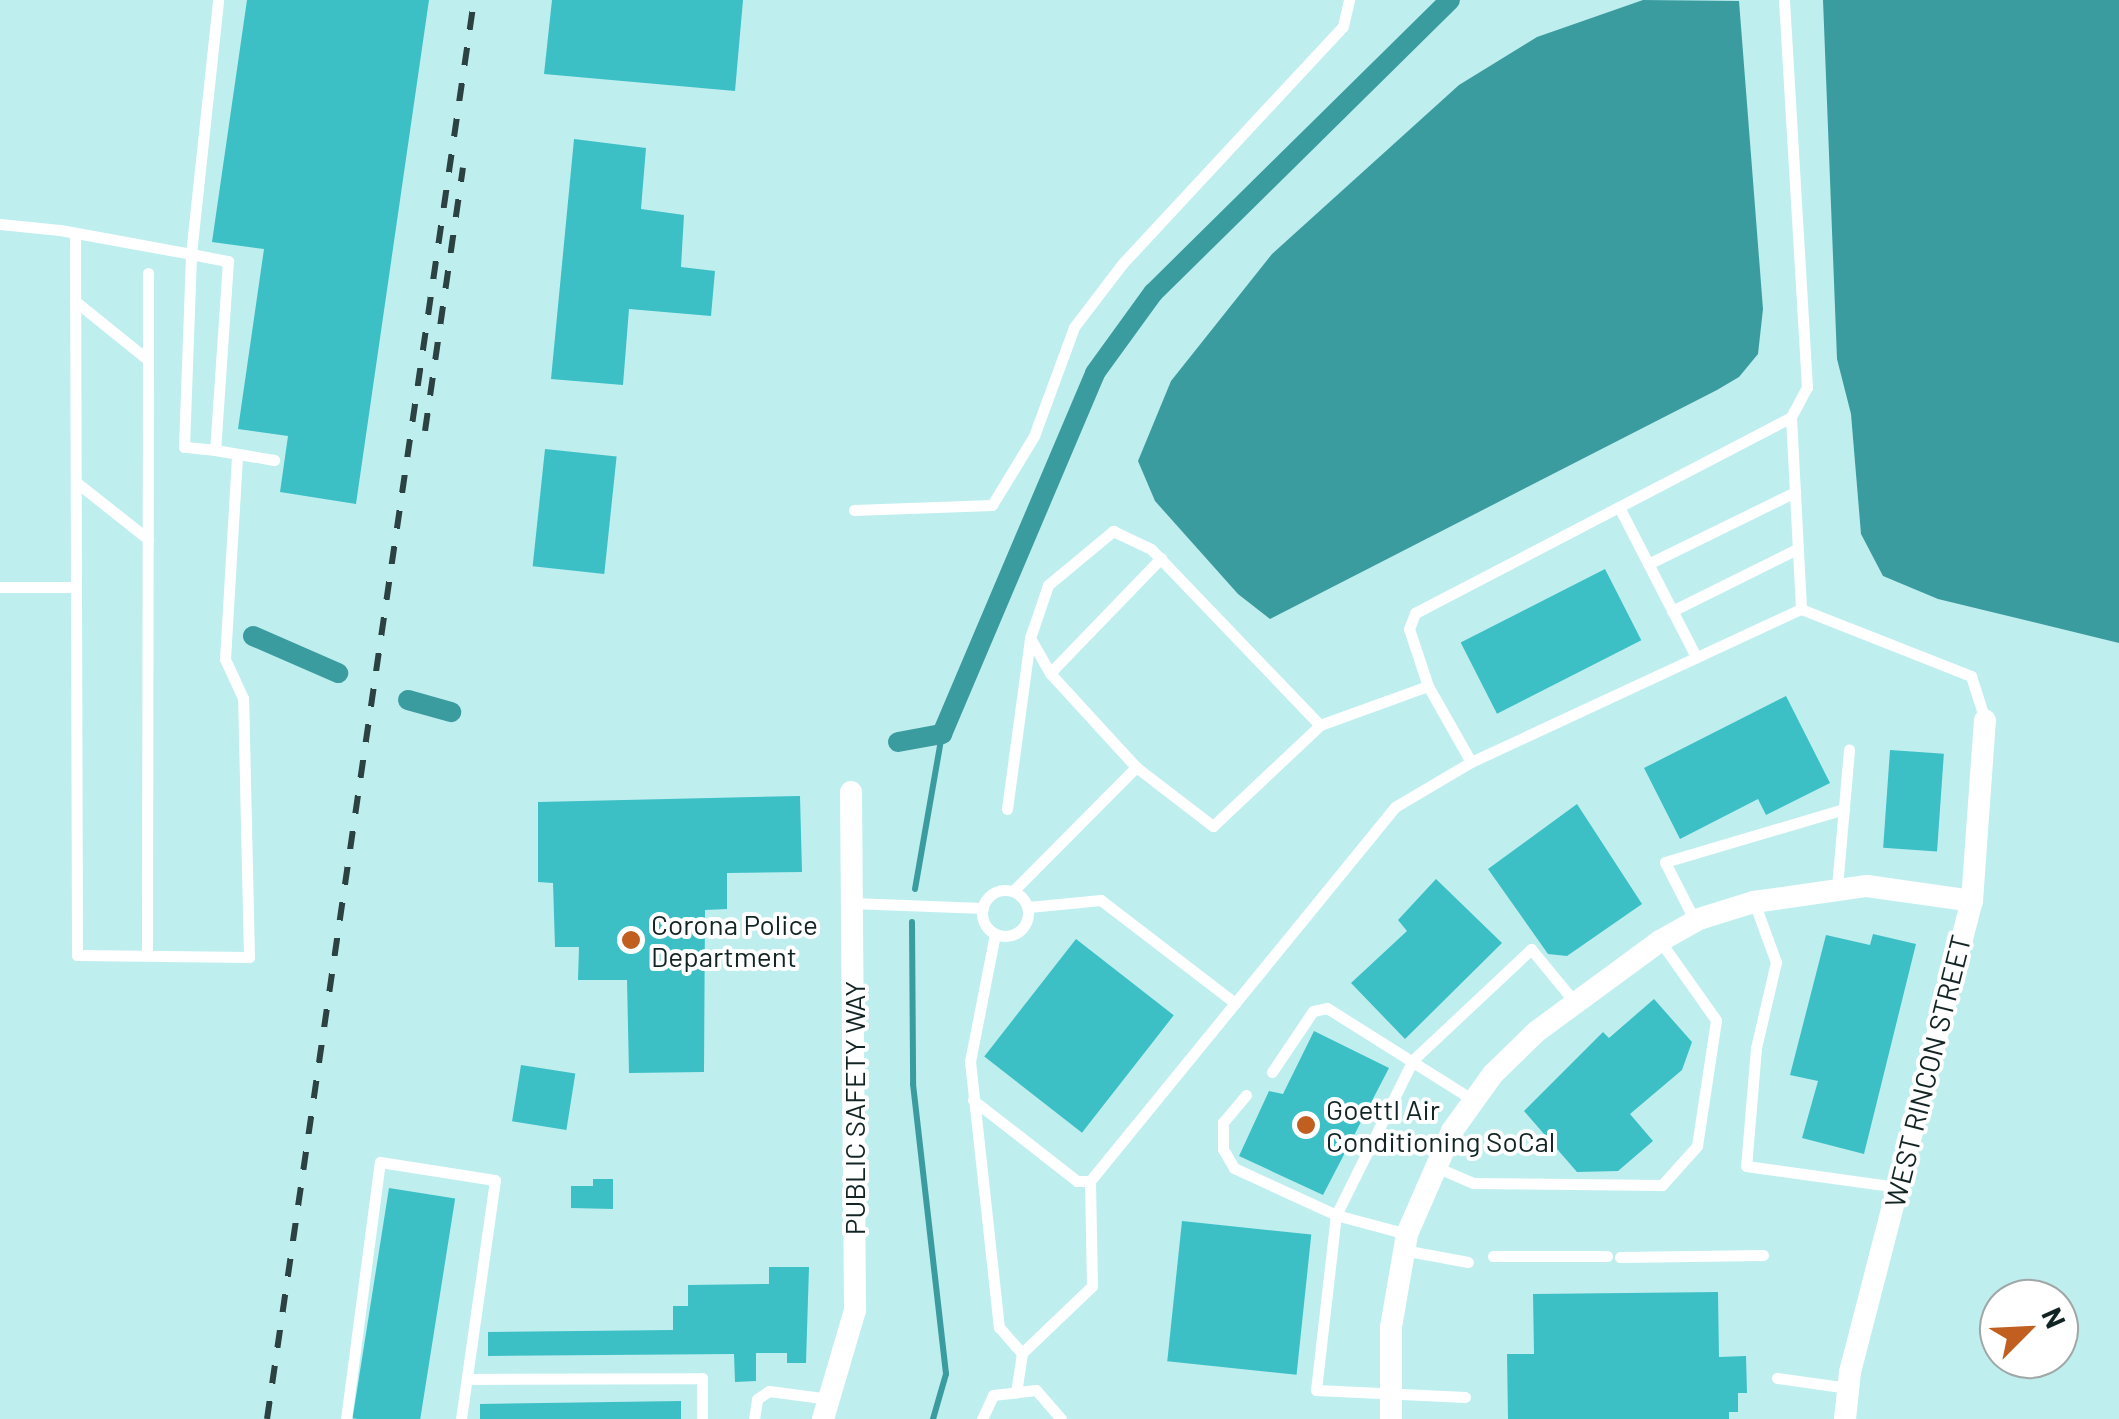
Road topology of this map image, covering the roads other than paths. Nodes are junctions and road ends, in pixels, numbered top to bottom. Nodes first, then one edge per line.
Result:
1 (218, 0) edge
2 (1348, 0) edge
3 (1784, 0) edge
4 (0, 224) edge
5 (75, 232) junction
6 (191, 254) junction
7 (148, 274) dead end
8 (75, 301) junction
9 (148, 360) junction
10 (1792, 417) junction
11 (216, 444) junction
12 (237, 454) junction
13 (274, 460) dead end
14 (76, 482) junction
15 (1795, 492) junction
16 (1619, 507) junction
17 (854, 510) dead end
18 (148, 539) junction
19 (1797, 549) junction
20 (1160, 558) junction
21 (1648, 564) junction
22 (0, 587) edge
23 (76, 587) junction
24 (1801, 609) junction
25 (1672, 611) junction
26 (1030, 638) junction
27 (1696, 658) junction
28 (1050, 674) junction
29 (1428, 686) junction
30 (1985, 720) joint
31 (1320, 725) junction
32 (1849, 750) dead end
33 (1470, 762) junction
34 (1136, 767) junction
35 (851, 792) dead end
36 (1844, 808) junction
37 (1007, 809) dead end
38 (1837, 888) junction
39 (1013, 891) junction
40 (1972, 901) junction
41 (1754, 902) junction
42 (852, 903) junction
43 (983, 908) junction
44 (1028, 908) junction
45 (1694, 921) junction
46 (996, 934) junction
47 (1660, 941) junction
48 (148, 953) junction
49 (1573, 1000) junction
50 (1235, 1003) junction
51 (1413, 1060) junction
52 (1272, 1072) dead end
53 (1246, 1096) dead end
54 (973, 1100) junction
55 (1473, 1100) junction
56 (1434, 1166) junction
57 (1090, 1181) junction
58 (1897, 1188) junction
59 (1336, 1215) junction
60 (1405, 1242) junction
61 (1763, 1255) dead end
62 (1493, 1256) dead end
63 (1468, 1262) dead end
64 (1022, 1353) junction
65 (466, 1378) junction
66 (1777, 1378) dead end
67 (1848, 1388) junction
68 (1016, 1392) junction
69 (1466, 1397) dead end
70 (1391, 1407) edge
71 (826, 1409) edge
72 (346, 1419) edge
73 (461, 1419) edge
74 (702, 1419) edge
75 (754, 1419) edge
76 (982, 1419) edge
77 (1061, 1419) edge
78 (1844, 1419) edge

1 - 6 lane
2 - 17 lane
3 - 10 lane
4 - 5 lane
5 - 6 lane
5 - 8 lane
6 - 11 lane
6 - 11 lane
7 - 9 lane
8 - 9 lane
8 - 14 lane
9 - 18 lane
10 - 15 lane
10 - 16 lane
11 - 12 lane
12 - 13 lane
12 - 48 lane
14 - 18 lane
14 - 23 lane
15 - 19 lane
15 - 21 lane
16 - 21 lane
16 - 29 lane
18 - 48 lane
19 - 24 lane
19 - 25 lane
20 - 26 lane
20 - 28 lane
20 - 31 lane
21 - 25 lane
22 - 23 lane
23 - 48 lane
24 - 27 lane
24 - 30 lane
25 - 27 lane
26 - 28 lane
26 - 37 lane
27 - 33 lane
28 - 34 lane
29 - 31 lane
29 - 33 lane
30 - 40 street, WEST RINCON STREET
31 - 34 lane
32 - 36 lane
33 - 50 lane
34 - 39 lane
35 - 42 street, PUBLIC SAFETY WAY
36 - 38 lane
36 - 45 lane
38 - 40 street
38 - 41 street
39 - 43 lane
39 - 44 lane
40 - 58 street, WEST RINCON STREET
41 - 45 street
41 - 58 lane
42 - 43 lane
42 - 71 street, PUBLIC SAFETY WAY
43 - 46 lane
44 - 46 lane
44 - 50 lane
45 - 47 street
46 - 54 lane
47 - 49 street
47 - 56 lane
49 - 51 lane
49 - 55 street
50 - 57 lane
51 - 52 lane
51 - 55 lane
51 - 59 lane
53 - 59 lane
54 - 57 lane
54 - 64 lane
55 - 56 street
56 - 60 street
57 - 64 lane
58 - 67 street, WEST RINCON STREET
59 - 60 lane
59 - 70 lane
60 - 63 lane
60 - 70 street
61 - 62 lane
64 - 68 lane
65 - 72 lane
65 - 73 lane
65 - 74 lane
66 - 67 lane
67 - 78 street, WEST RINCON STREET
68 - 76 lane
68 - 77 lane
69 - 70 lane
71 - 75 lane

